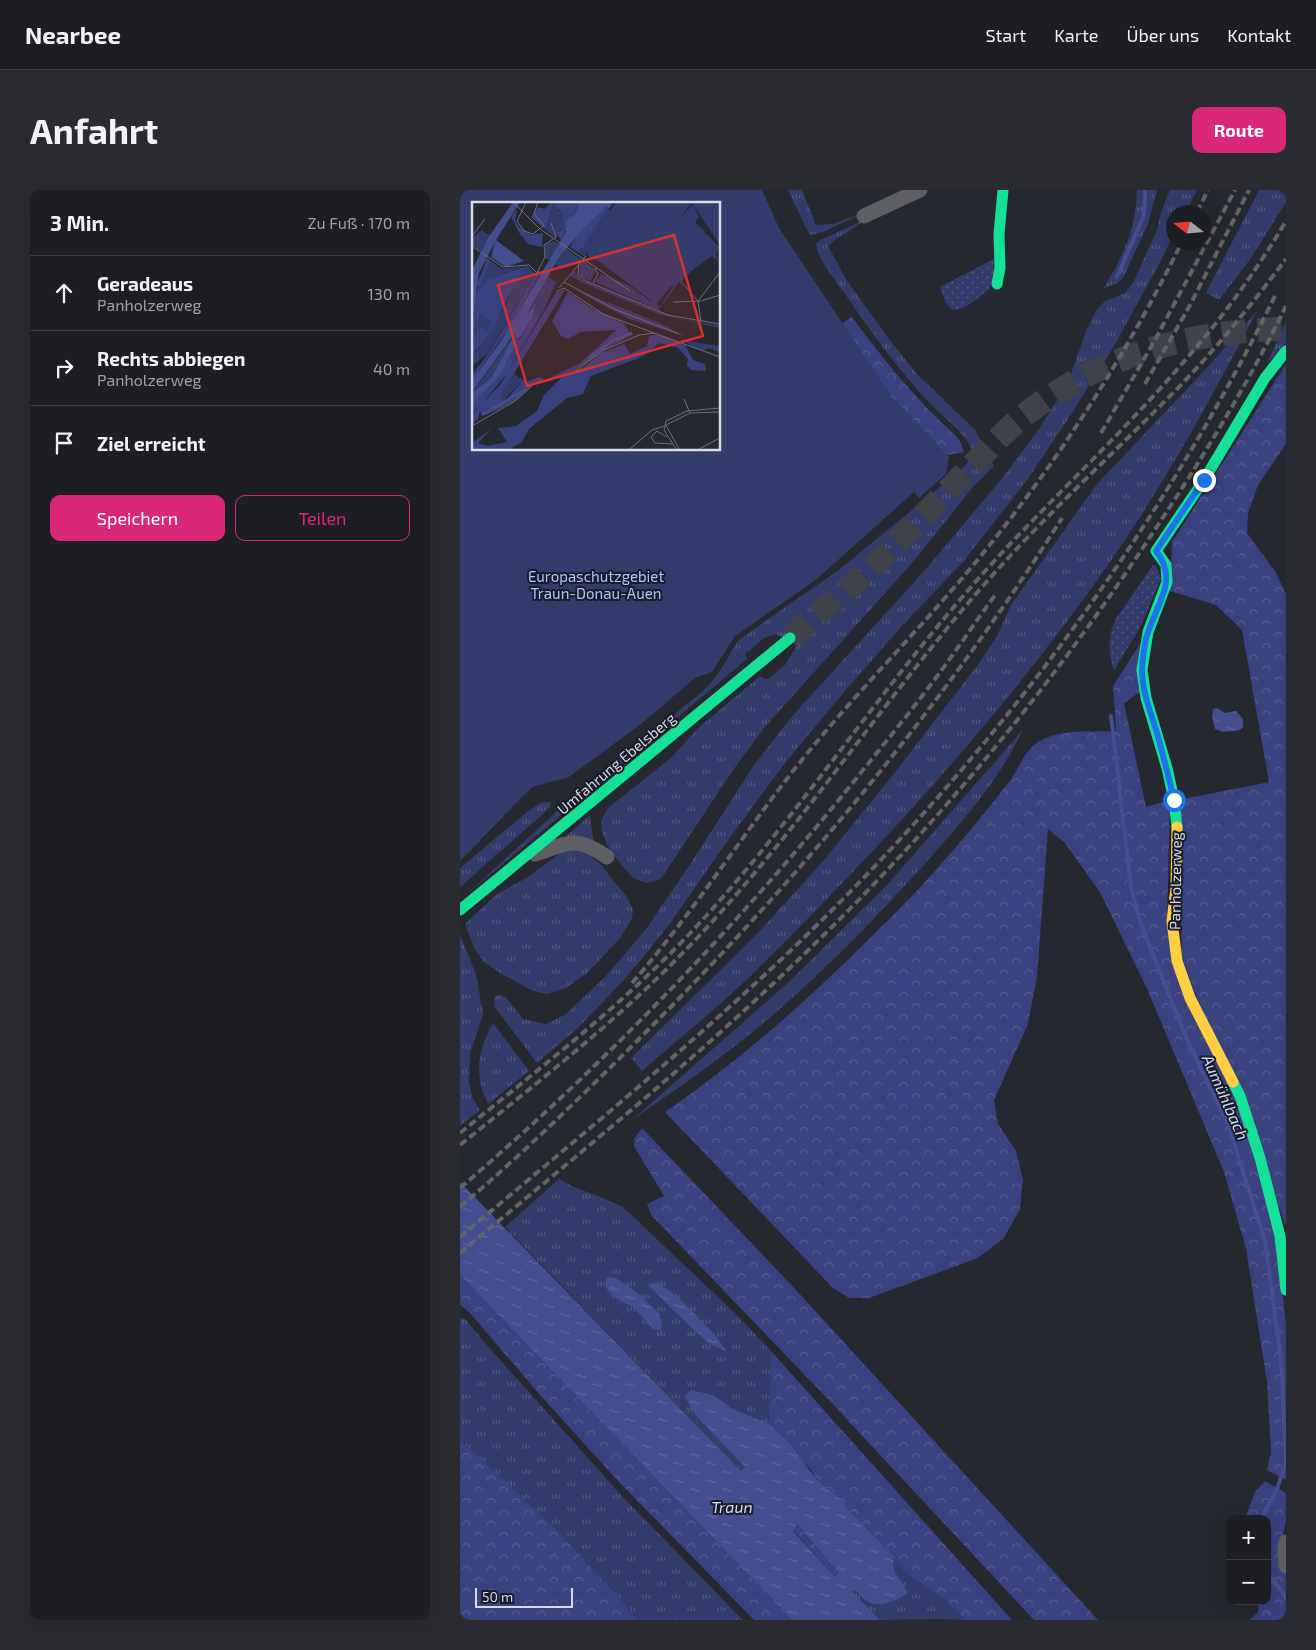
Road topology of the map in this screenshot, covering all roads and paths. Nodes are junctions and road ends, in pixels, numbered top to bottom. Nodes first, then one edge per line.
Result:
1 (920, 190) edge
2 (1003, 190) edge
3 (864, 216) dead end
4 (997, 284) dead end
5 (1286, 351) edge
6 (790, 638) tunnel mouth
7 (607, 856) dead end
8 (524, 858) junction
9 (461, 910) edge
10 (1286, 1290) edge
11 (1286, 1542) edge
12 (1286, 1566) edge

1 - 3 street
2 - 4 street
5 - 10 street, Panholzerweg
6 - 8 street, Umfahrung Ebelsberg
7 - 8 street
8 - 9 street, Umfahrung Ebelsberg
11 - 12 street

